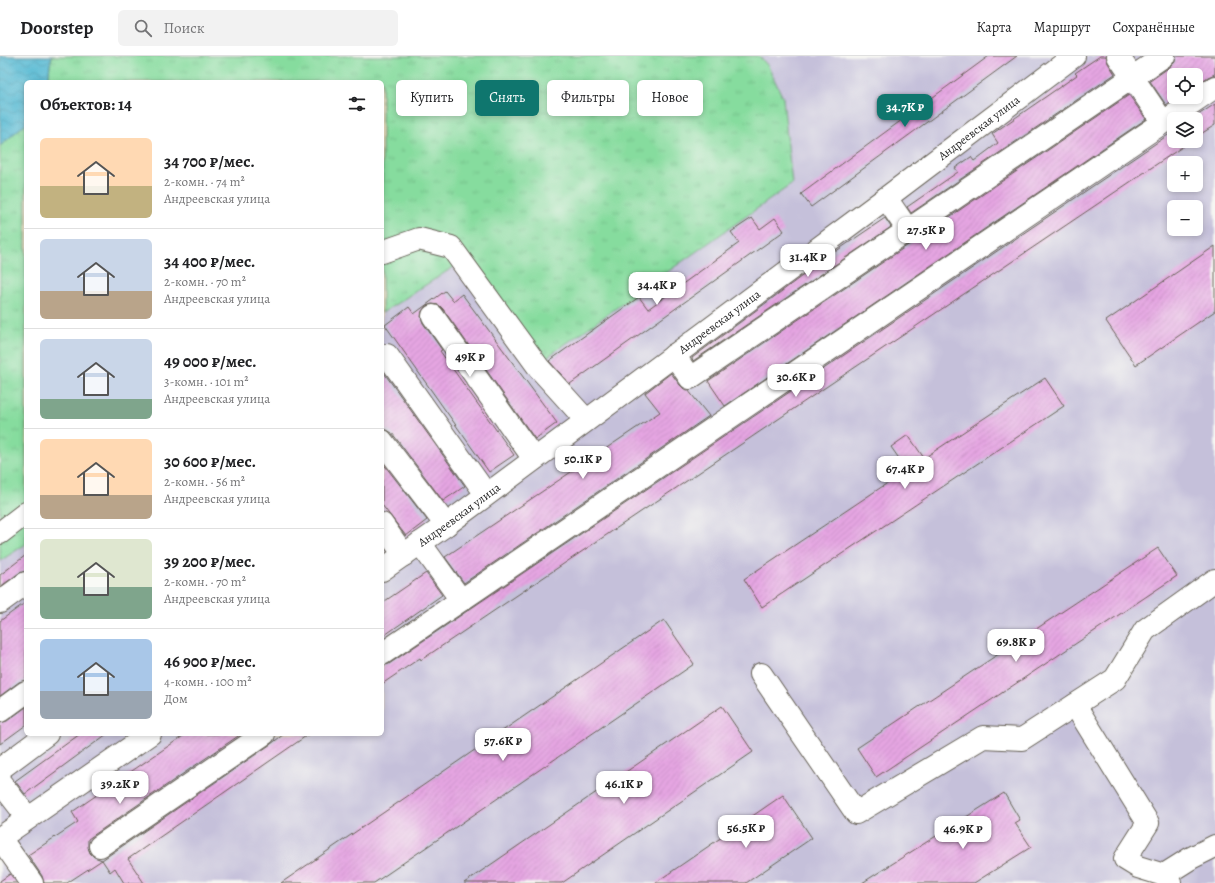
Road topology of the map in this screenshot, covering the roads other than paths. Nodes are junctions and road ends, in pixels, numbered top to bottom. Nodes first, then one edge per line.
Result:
1 (1074, 56) edge
2 (1118, 56) edge
3 (1164, 56) edge
4 (1133, 77) junction
5 (1215, 87) edge
6 (1163, 122) junction
7 (886, 198) junction
8 (908, 230) junction
9 (384, 251) edge
10 (433, 316) dead end
11 (674, 355) junction
12 (384, 356) edge
13 (586, 420) junction
14 (384, 444) edge
15 (534, 459) junction
16 (486, 494) junction
17 (24, 515) edge
18 (446, 525) junction
19 (384, 526) edge
20 (0, 533) edge
21 (412, 549) junction
22 (384, 569) edge
23 (1215, 580) edge
24 (24, 584) edge
25 (461, 600) junction
26 (0, 602) edge
27 (384, 653) edge
28 (761, 674) dead end
29 (24, 693) edge
30 (1075, 705) junction
31 (0, 711) edge
32 (44, 736) edge
33 (147, 736) edge
34 (258, 736) edge
35 (0, 769) edge
36 (0, 782) edge
37 (28, 818) junction
38 (0, 838) edge
39 (100, 846) dead end
40 (1215, 846) edge
41 (1161, 876) edge
42 (32, 883) edge

1 - 7 street, Андреевская улица
2 - 4 street
3 - 4 street
4 - 6 street
4 - 8 street
5 - 6 street
6 - 25 street
7 - 8 street
7 - 11 street, Андреевская улица
8 - 11 street
9 - 13 street
10 - 15 street
11 - 13 street, Андреевская улица
12 - 16 street
13 - 15 street, Андреевская улица
14 - 18 street
15 - 16 street, Андреевская улица
16 - 18 street, Андреевская улица
17 - 20 street
18 - 21 street, Андреевская улица
19 - 21 street
21 - 22 street, Андреевская улица
21 - 25 street
23 - 30 street
24 - 26 street
25 - 27 street
28 - 30 street
29 - 31 street
30 - 41 street
32 - 35 street
33 - 37 street
34 - 39 street
36 - 37 street
37 - 38 street
38 - 42 street
40 - 41 street

